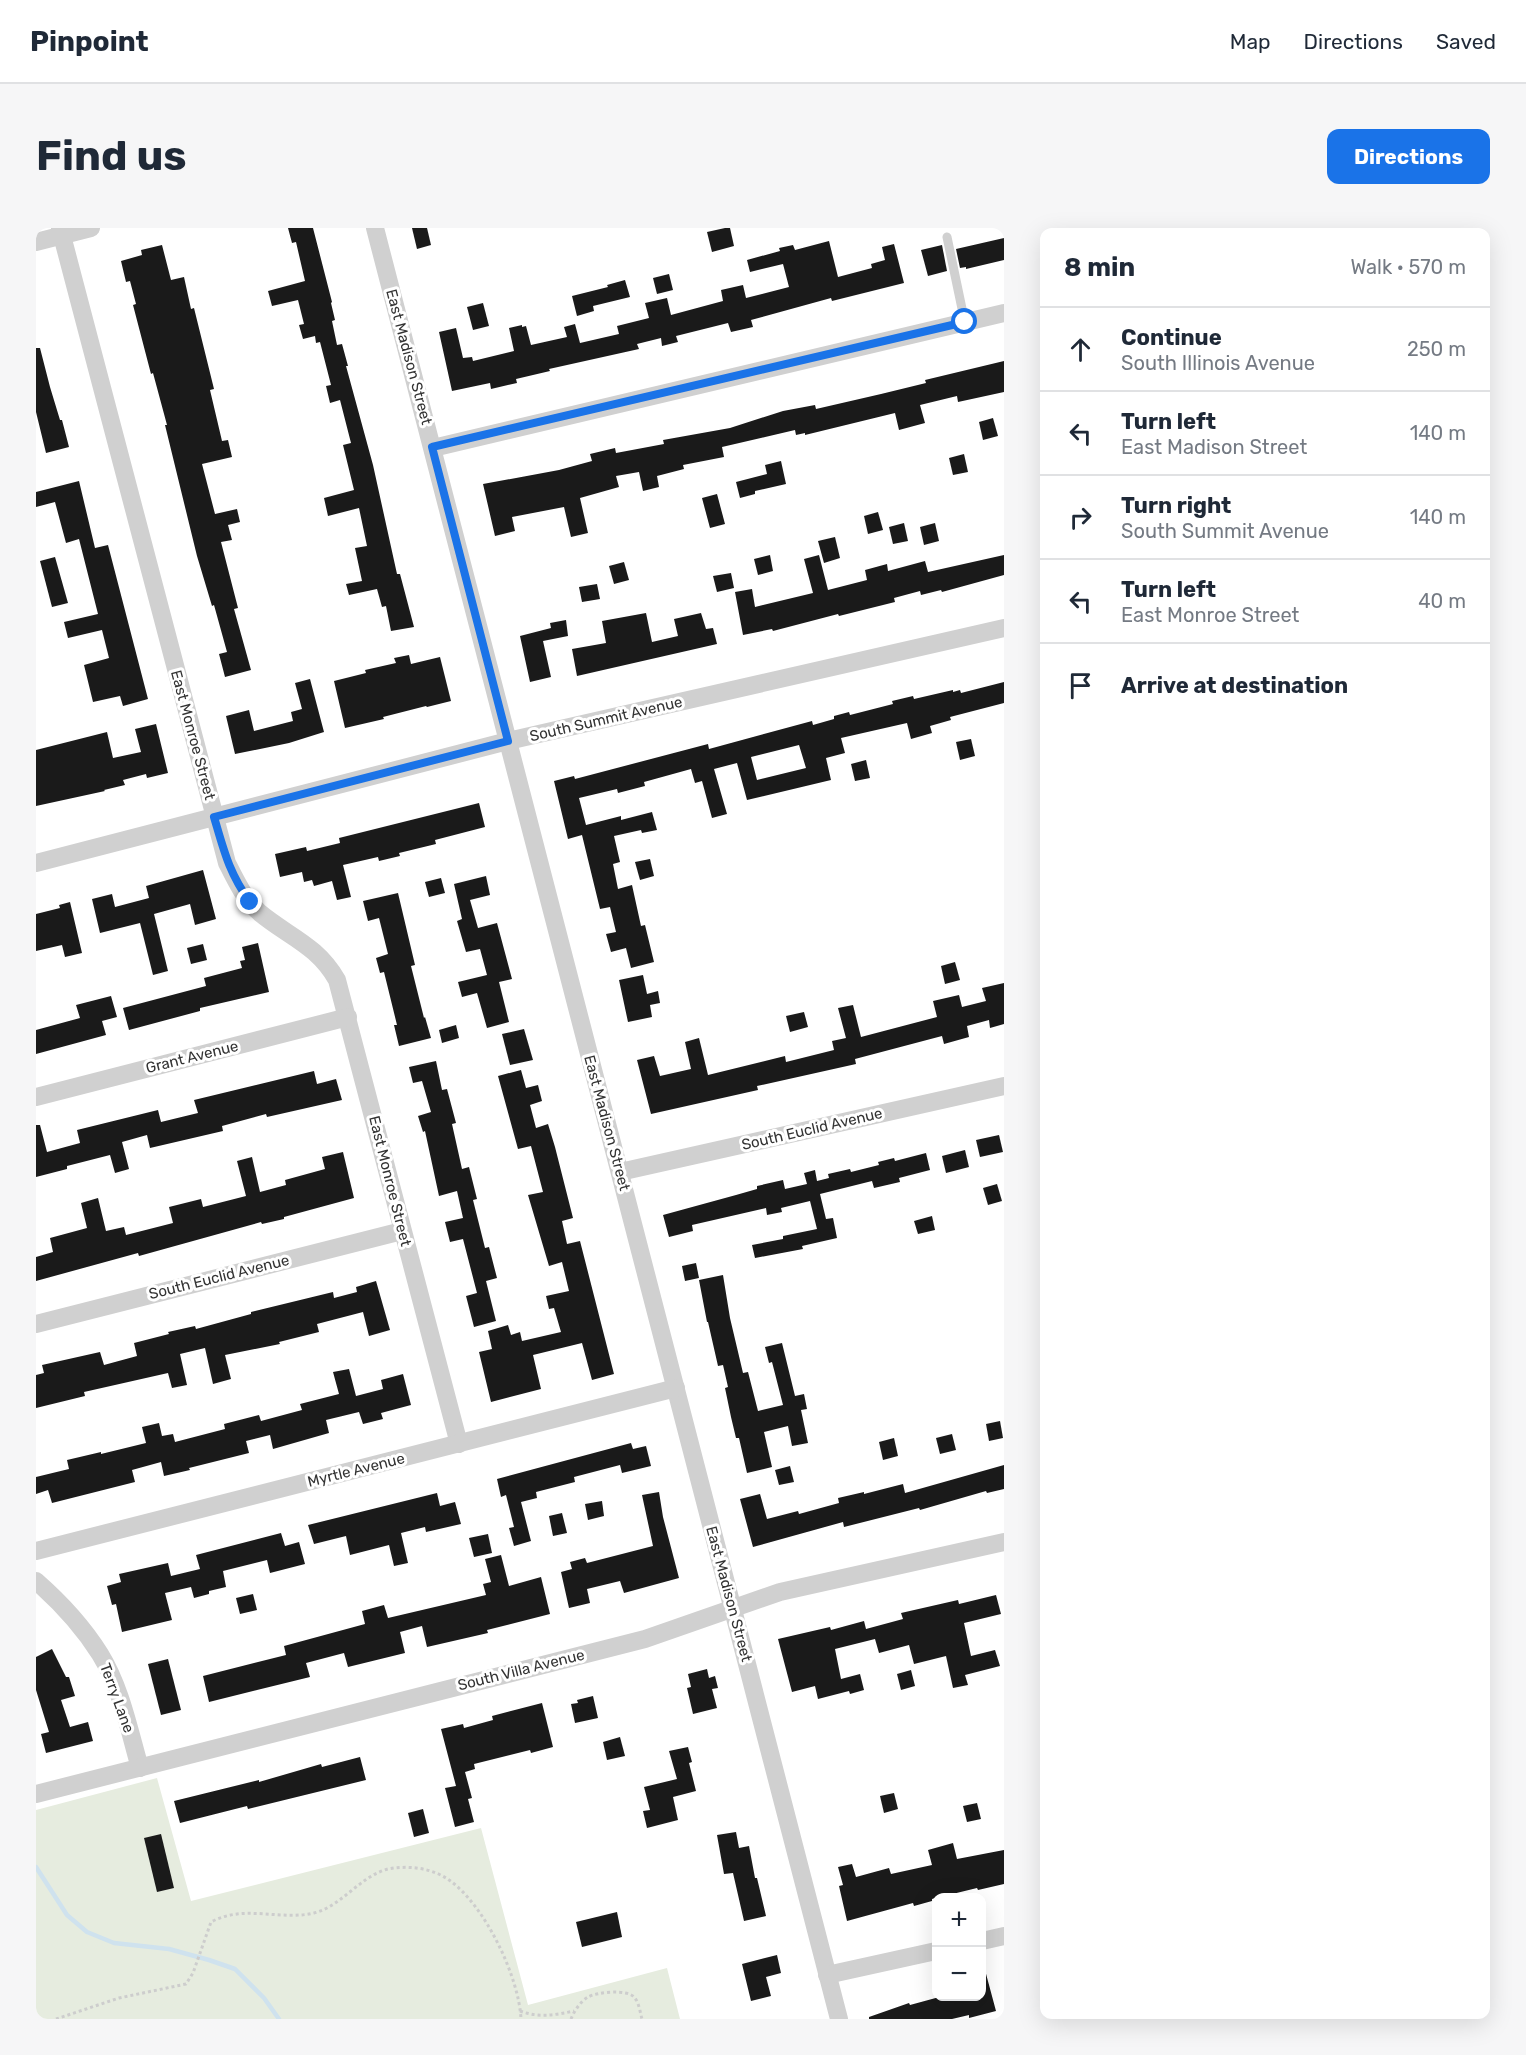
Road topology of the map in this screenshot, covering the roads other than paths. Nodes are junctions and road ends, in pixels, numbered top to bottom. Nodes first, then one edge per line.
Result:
1 (91, 228) edge
2 (375, 228) edge
3 (61, 232) edge
4 (947, 237) dead end
5 (36, 242) edge
6 (1004, 313) edge
7 (965, 322) junction
8 (432, 447) junction
9 (1004, 628) edge
10 (508, 741) junction
11 (214, 817) junction
12 (36, 863) edge
13 (348, 1017) junction
14 (1004, 1086) edge
15 (36, 1097) edge
16 (620, 1172) junction
17 (402, 1231) junction
18 (36, 1324) edge
19 (676, 1388) junction
20 (459, 1444) junction
21 (1004, 1542) edge
22 (36, 1551) edge
23 (36, 1581) edge
24 (733, 1609) junction
25 (140, 1768) junction
26 (36, 1794) edge
27 (1004, 1936) edge
28 (986, 1940) edge
29 (932, 1952) edge
30 (827, 1975) junction
31 (839, 2019) edge

1 - 3 street
2 - 8 street, East Madison Street
3 - 5 street
3 - 11 street, East Monroe Street
4 - 7 lane
6 - 7 street
7 - 8 street
8 - 10 street, East Madison Street
9 - 10 street, South Summit Avenue
10 - 11 street, South Summit Avenue
10 - 16 street, East Madison Street
11 - 12 street, South Summit Avenue
11 - 13 street, East Monroe Street
13 - 15 street, Grant Avenue
13 - 17 street, East Monroe Street
14 - 16 street, South Euclid Avenue
16 - 19 street, East Madison Street
17 - 18 street, South Euclid Avenue
17 - 20 street, East Monroe Street
19 - 20 street, Myrtle Avenue
19 - 24 street, East Madison Street
20 - 22 street, Myrtle Avenue
21 - 24 street, South Villa Avenue
23 - 25 street, Terry Lane
24 - 25 street, South Villa Avenue
24 - 30 street, East Madison Street
25 - 26 street, South Villa Avenue
27 - 28 street
29 - 30 street
30 - 31 street, East Madison Street

